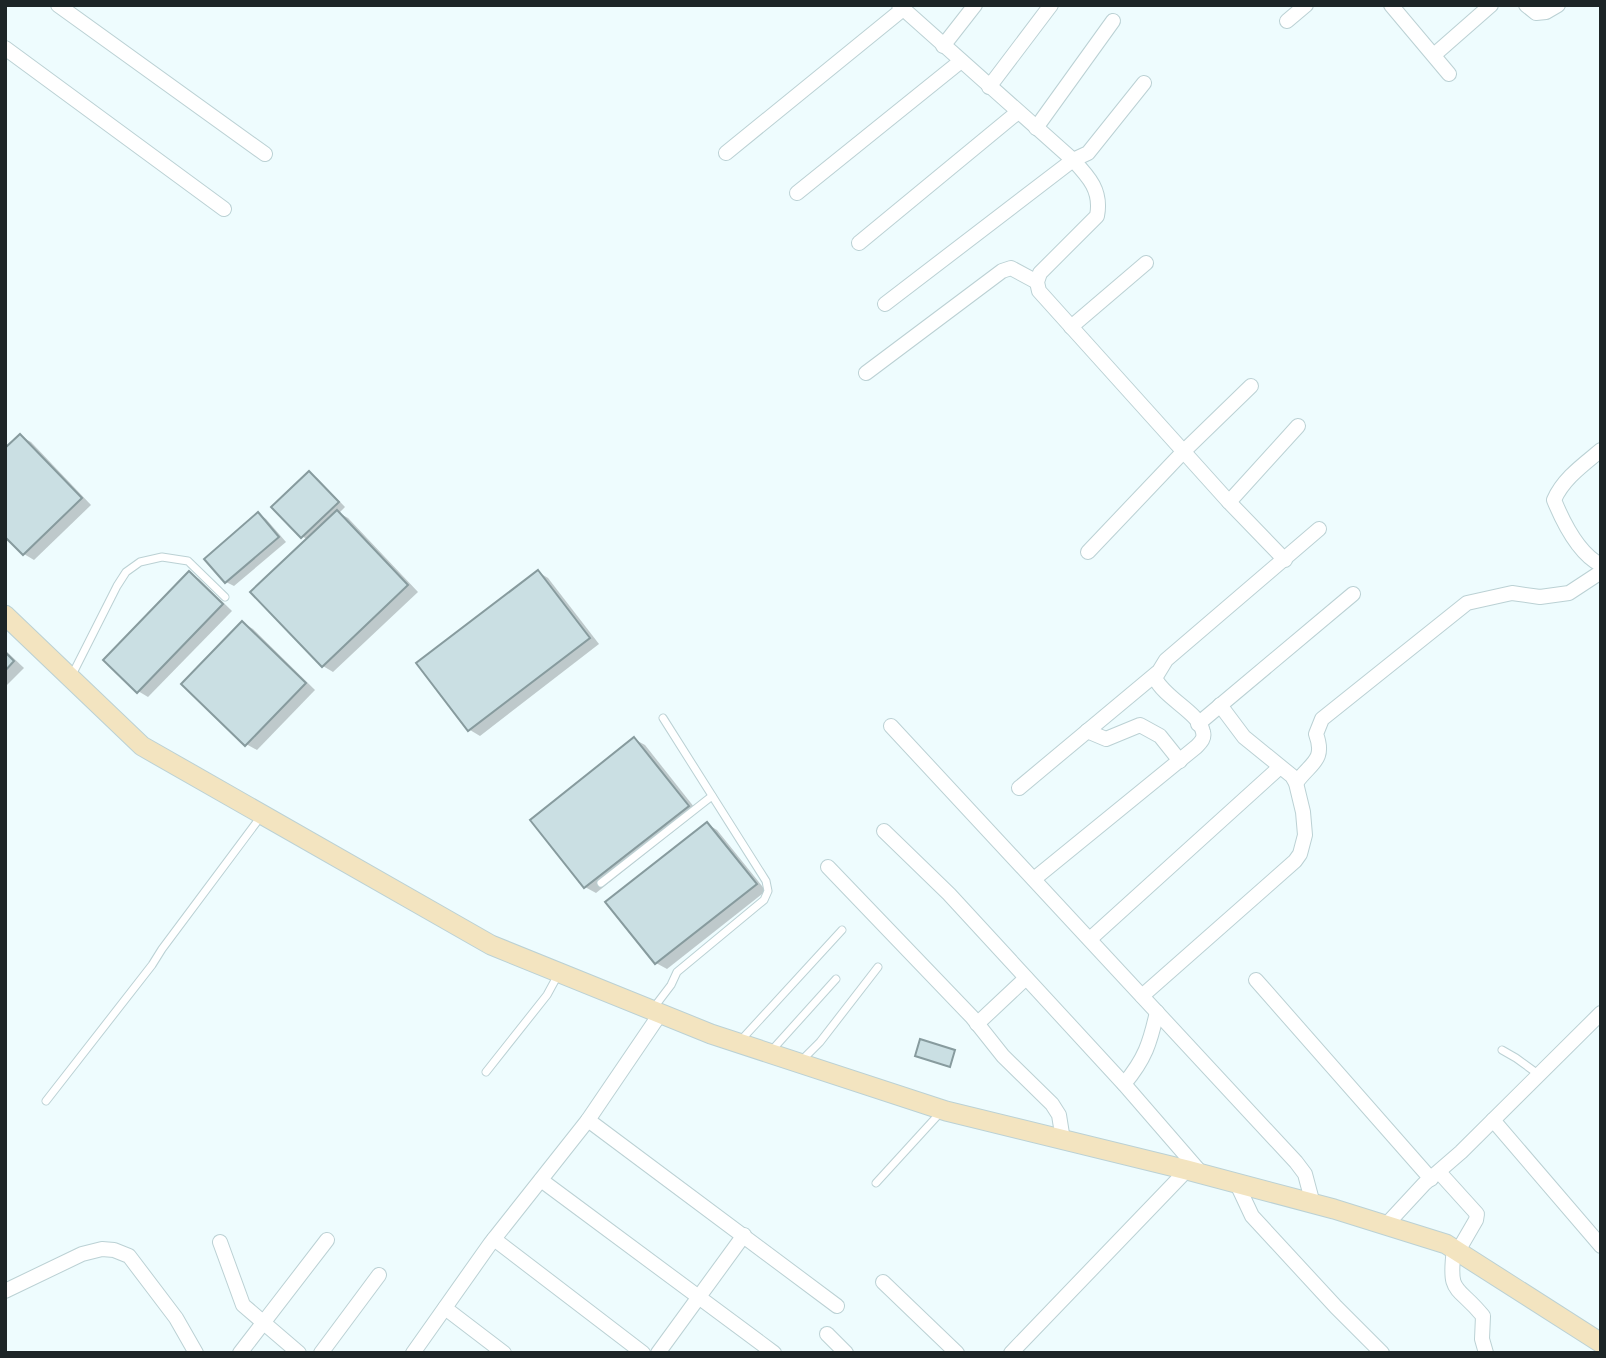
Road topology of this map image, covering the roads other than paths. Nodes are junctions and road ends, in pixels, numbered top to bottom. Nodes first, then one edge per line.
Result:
1 (58, 5) edge
2 (975, 5) edge
3 (1051, 5) edge
4 (1306, 5) edge
5 (1491, 5) edge
6 (1526, 5) edge
7 (1558, 5) edge
8 (901, 6) edge
9 (1394, 6) edge
10 (1113, 21) dead end
11 (1287, 21) dead end
12 (943, 46) junction
13 (5, 48) edge
14 (1434, 55) junction
15 (961, 61) junction
16 (1450, 74) dead end
17 (1144, 83) dead end
18 (989, 87) junction
19 (1018, 112) junction
20 (1036, 128) junction
21 (726, 153) dead end
22 (264, 154) dead end
23 (1073, 160) junction
24 (797, 193) dead end
25 (224, 209) dead end
26 (859, 243) dead end
27 (1146, 263) dead end
28 (1037, 282) junction
29 (885, 304) dead end
30 (1071, 327) junction
31 (866, 373) dead end
32 (1251, 386) dead end
33 (1298, 426) dead end
34 (1601, 450) edge
35 (1184, 451) junction
36 (1229, 502) junction
37 (1319, 529) dead end
38 (1087, 552) dead end
39 (1285, 559) junction
40 (1601, 565) edge
41 (1601, 572) edge
42 (1353, 594) dead end
43 (225, 597) dead end
44 (5, 615) edge
45 (1157, 673) junction
46 (70, 679) junction
47 (1220, 705) junction
48 (663, 718) dead end
49 (1198, 724) junction
50 (891, 726) dead end
51 (1087, 731) junction
52 (1180, 761) junction
53 (1280, 766) junction
54 (1296, 783) junction
55 (1019, 788) dead end
56 (712, 796) junction
57 (262, 815) junction
58 (884, 831) dead end
59 (828, 867) dead end
60 (1034, 879) junction
61 (601, 883) dead end
62 (842, 930) dead end
63 (1090, 939) junction
64 (878, 967) dead end
65 (559, 973) junction
66 (1026, 978) junction
67 (836, 979) dead end
68 (1256, 980) dead end
69 (1142, 996) junction
70 (656, 1012) junction
71 (1157, 1012) junction
72 (1599, 1018) edge
73 (977, 1024) junction
74 (738, 1043) junction
75 (1502, 1050) dead end
76 (769, 1054) junction
77 (799, 1063) junction
78 (486, 1072) dead end
79 (1538, 1074) junction
80 (1124, 1084) junction
81 (46, 1101) dead end
82 (943, 1110) junction
83 (1493, 1119) junction
84 (588, 1120) junction
85 (1063, 1140) junction
86 (1195, 1172) junction
87 (1435, 1175) junction
88 (541, 1180) junction
89 (876, 1183) dead end
90 (1237, 1184) junction
91 (1313, 1204) junction
92 (1386, 1225) junction
93 (744, 1235) junction
94 (494, 1239) junction
95 (327, 1240) dead end
96 (220, 1242) dead end
97 (1601, 1246) edge
98 (1456, 1250) junction
99 (379, 1275) dead end
100 (883, 1282) dead end
101 (5, 1291) edge
102 (699, 1298) junction
103 (837, 1306) dead end
104 (445, 1308) junction
105 (262, 1323) junction
106 (827, 1334) dead end
107 (1601, 1343) edge
108 (196, 1353) edge
109 (240, 1353) edge
110 (299, 1353) edge
111 (321, 1353) edge
112 (414, 1353) edge
113 (504, 1353) edge
114 (643, 1353) edge
115 (658, 1353) edge
116 (774, 1353) edge
117 (846, 1353) edge
118 (957, 1353) edge
119 (1011, 1353) edge
120 (1382, 1353) edge
121 (1486, 1353) edge

1 - 22 street
2 - 12 street
3 - 18 street
4 - 11 street
5 - 14 street
6 - 7 street
8 - 12 street
8 - 21 street
9 - 14 street
10 - 20 street
12 - 15 street
13 - 25 street
14 - 16 street
15 - 18 street
15 - 24 street
17 - 23 street
18 - 19 street
19 - 20 street
19 - 26 street
20 - 23 street
23 - 28 street
23 - 29 street
27 - 30 street
28 - 30 street
28 - 31 street
30 - 35 street
32 - 35 street
33 - 36 street
34 - 40 street
35 - 36 street
35 - 38 street
36 - 39 street
37 - 39 street
39 - 45 street
41 - 54 street
42 - 47 street
43 - 46 lane
44 - 46 main road
45 - 49 street
45 - 51 street
46 - 57 main road
47 - 49 street
47 - 53 street
48 - 56 lane
49 - 52 street
50 - 60 street
51 - 52 street
51 - 55 street
52 - 60 street
53 - 54 street
53 - 63 street
54 - 69 street
56 - 61 lane
56 - 70 lane
57 - 65 main road
57 - 81 lane
58 - 66 street
59 - 73 street
60 - 63 street
62 - 74 lane
63 - 69 street
64 - 77 lane
65 - 70 main road
65 - 78 lane
66 - 73 street
66 - 80 street
67 - 76 lane
68 - 87 street
69 - 71 street
70 - 74 main road
70 - 84 street
71 - 80 street
71 - 91 street
72 - 79 street
73 - 85 street
74 - 76 main road
75 - 79 lane
76 - 77 main road
77 - 82 main road
79 - 83 street
80 - 86 street
82 - 85 main road
82 - 89 lane
83 - 87 street
83 - 97 street
84 - 88 street
84 - 93 street
85 - 86 main road
86 - 90 main road
86 - 119 street
87 - 92 street
87 - 98 street
88 - 94 street
88 - 102 street
90 - 91 main road
90 - 120 street
91 - 92 main road
92 - 98 main road
93 - 102 street
93 - 103 street
94 - 104 street
94 - 114 street
95 - 105 street
96 - 105 street
98 - 107 main road
98 - 121 street
99 - 111 street
100 - 118 street
101 - 108 street
102 - 115 street
102 - 116 street
104 - 112 street
104 - 113 street
105 - 109 street
105 - 110 street
106 - 117 street

